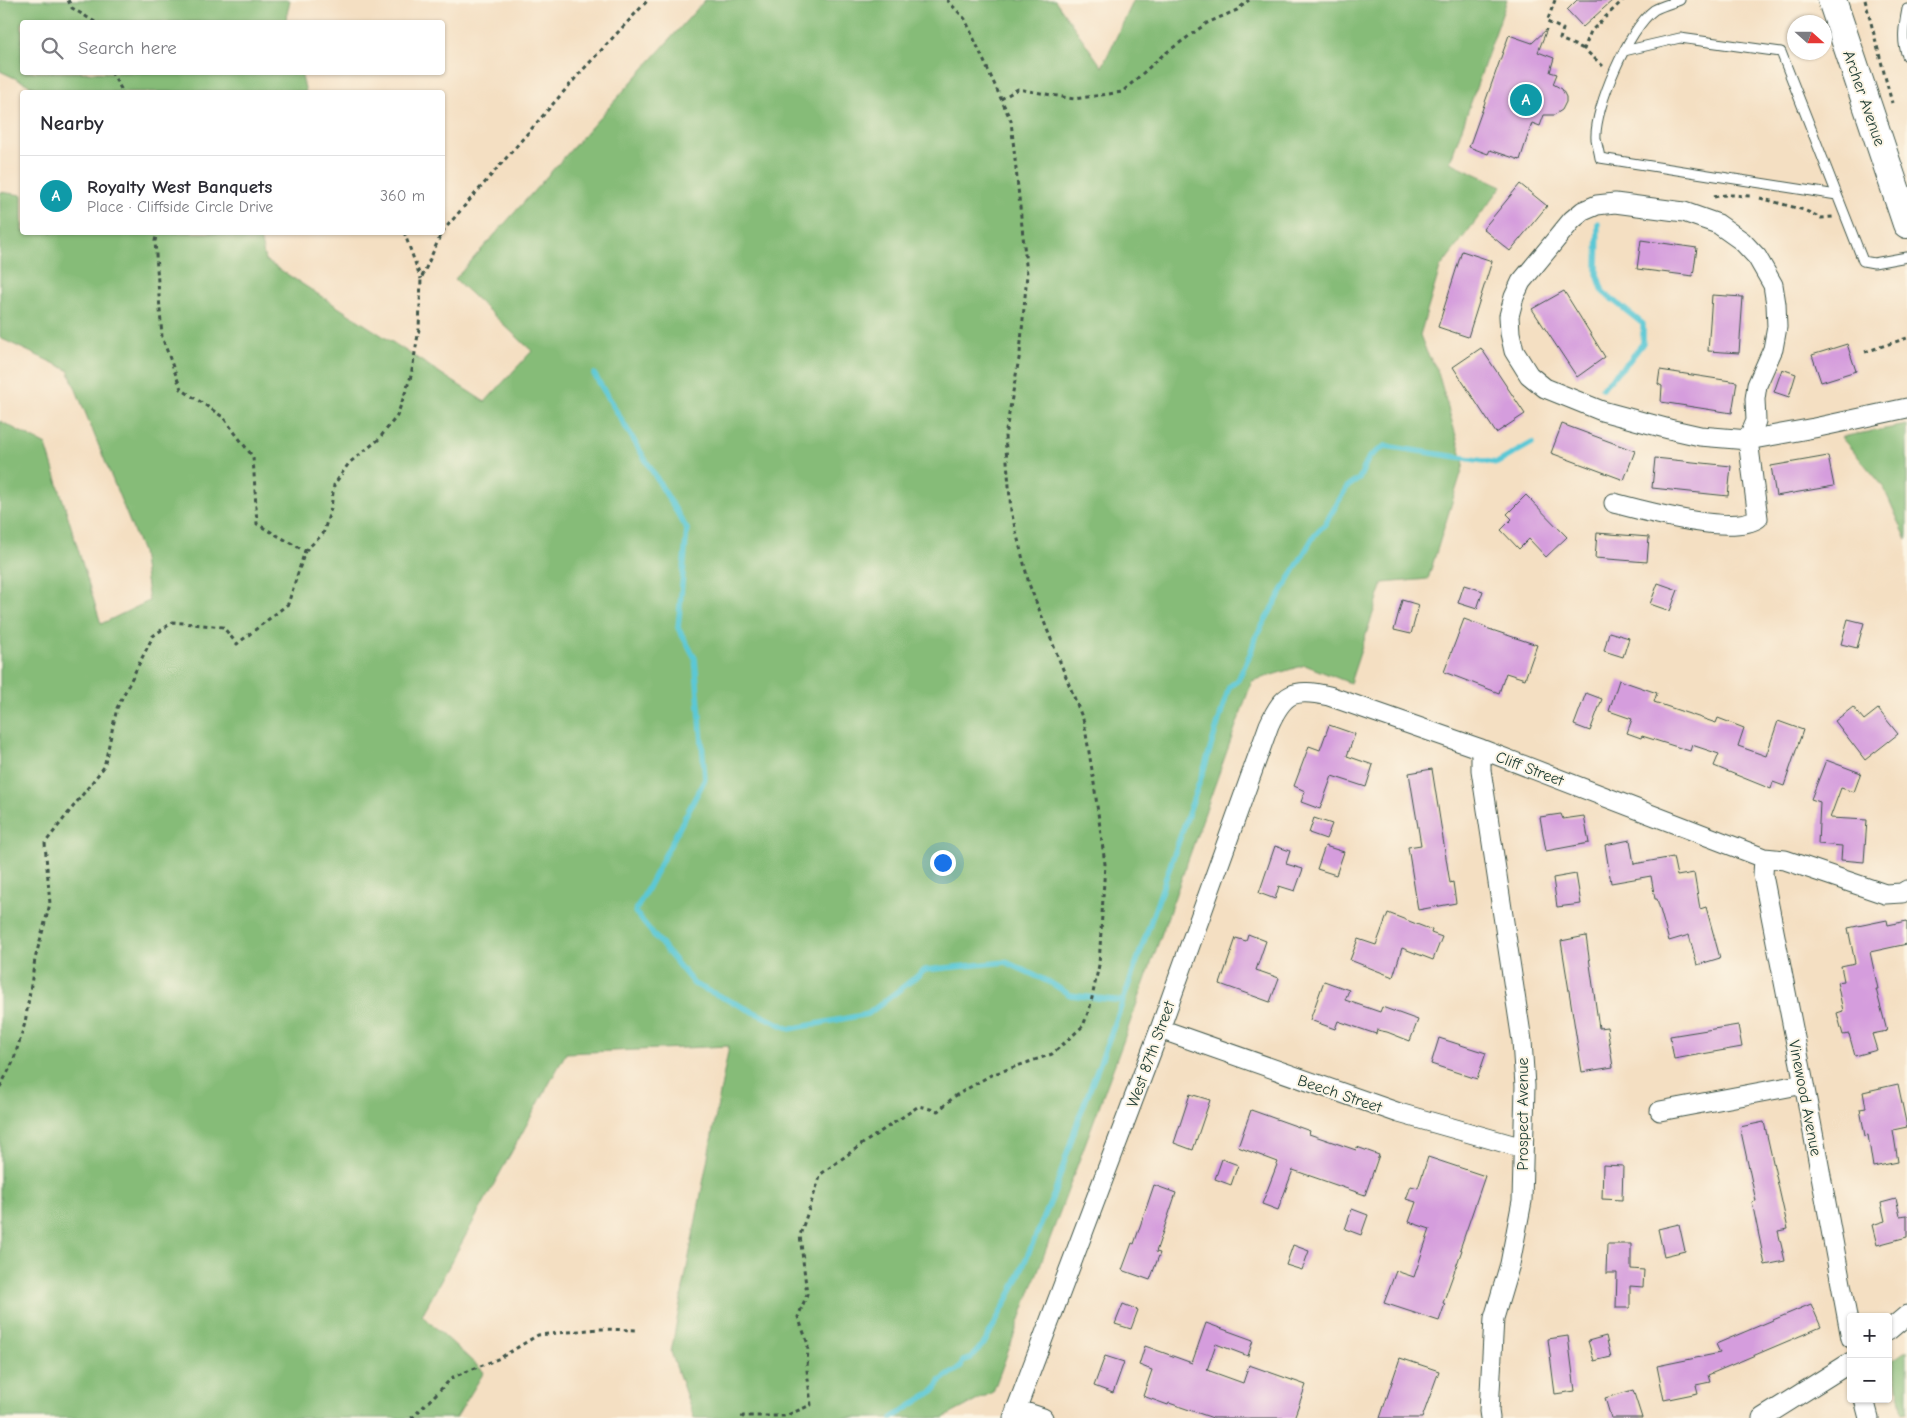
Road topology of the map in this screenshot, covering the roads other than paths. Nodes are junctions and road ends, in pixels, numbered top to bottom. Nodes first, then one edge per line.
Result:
1 (1680, 0) edge
2 (1832, 0) edge
3 (1907, 9) edge
4 (1624, 51) junction
5 (1907, 56) edge
6 (1837, 195) junction
7 (1907, 224) edge
8 (1907, 256) edge
9 (1907, 408) edge
10 (1748, 440) junction
11 (1614, 503) dead end
12 (1291, 694) joint
13 (1481, 749) junction
14 (1764, 858) junction
15 (1907, 890) edge
16 (1160, 1029) junction
17 (1804, 1084) junction
18 (1660, 1111) dead end
19 (1523, 1148) junction
20 (1847, 1316) edge
21 (1907, 1316) edge
22 (1892, 1328) edge
23 (1847, 1365) edge
24 (1865, 1403) edge
25 (1014, 1414) edge
26 (1042, 1418) edge
27 (1490, 1418) edge
28 (1762, 1418) edge
29 (1869, 1418) edge

1 - 4 lane
2 - 7 main road, Archer Avenue
3 - 5 lane
4 - 6 lane
4 - 6 lane
6 - 8 lane
9 - 10 street
10 - 10 street
10 - 11 street
12 - 13 street, Cliff Street
12 - 16 street, West 87th Street
13 - 14 street, Cliff Street
13 - 19 street, Prospect Avenue
14 - 15 street, Cliff Street
14 - 17 street, Vinewood Avenue
16 - 19 street, Beech Street
16 - 25 street, West 87th Street
17 - 18 street
17 - 20 street, Vinewood Avenue
19 - 27 street, Prospect Avenue
21 - 22 street
23 - 28 street
24 - 29 street
25 - 26 street

